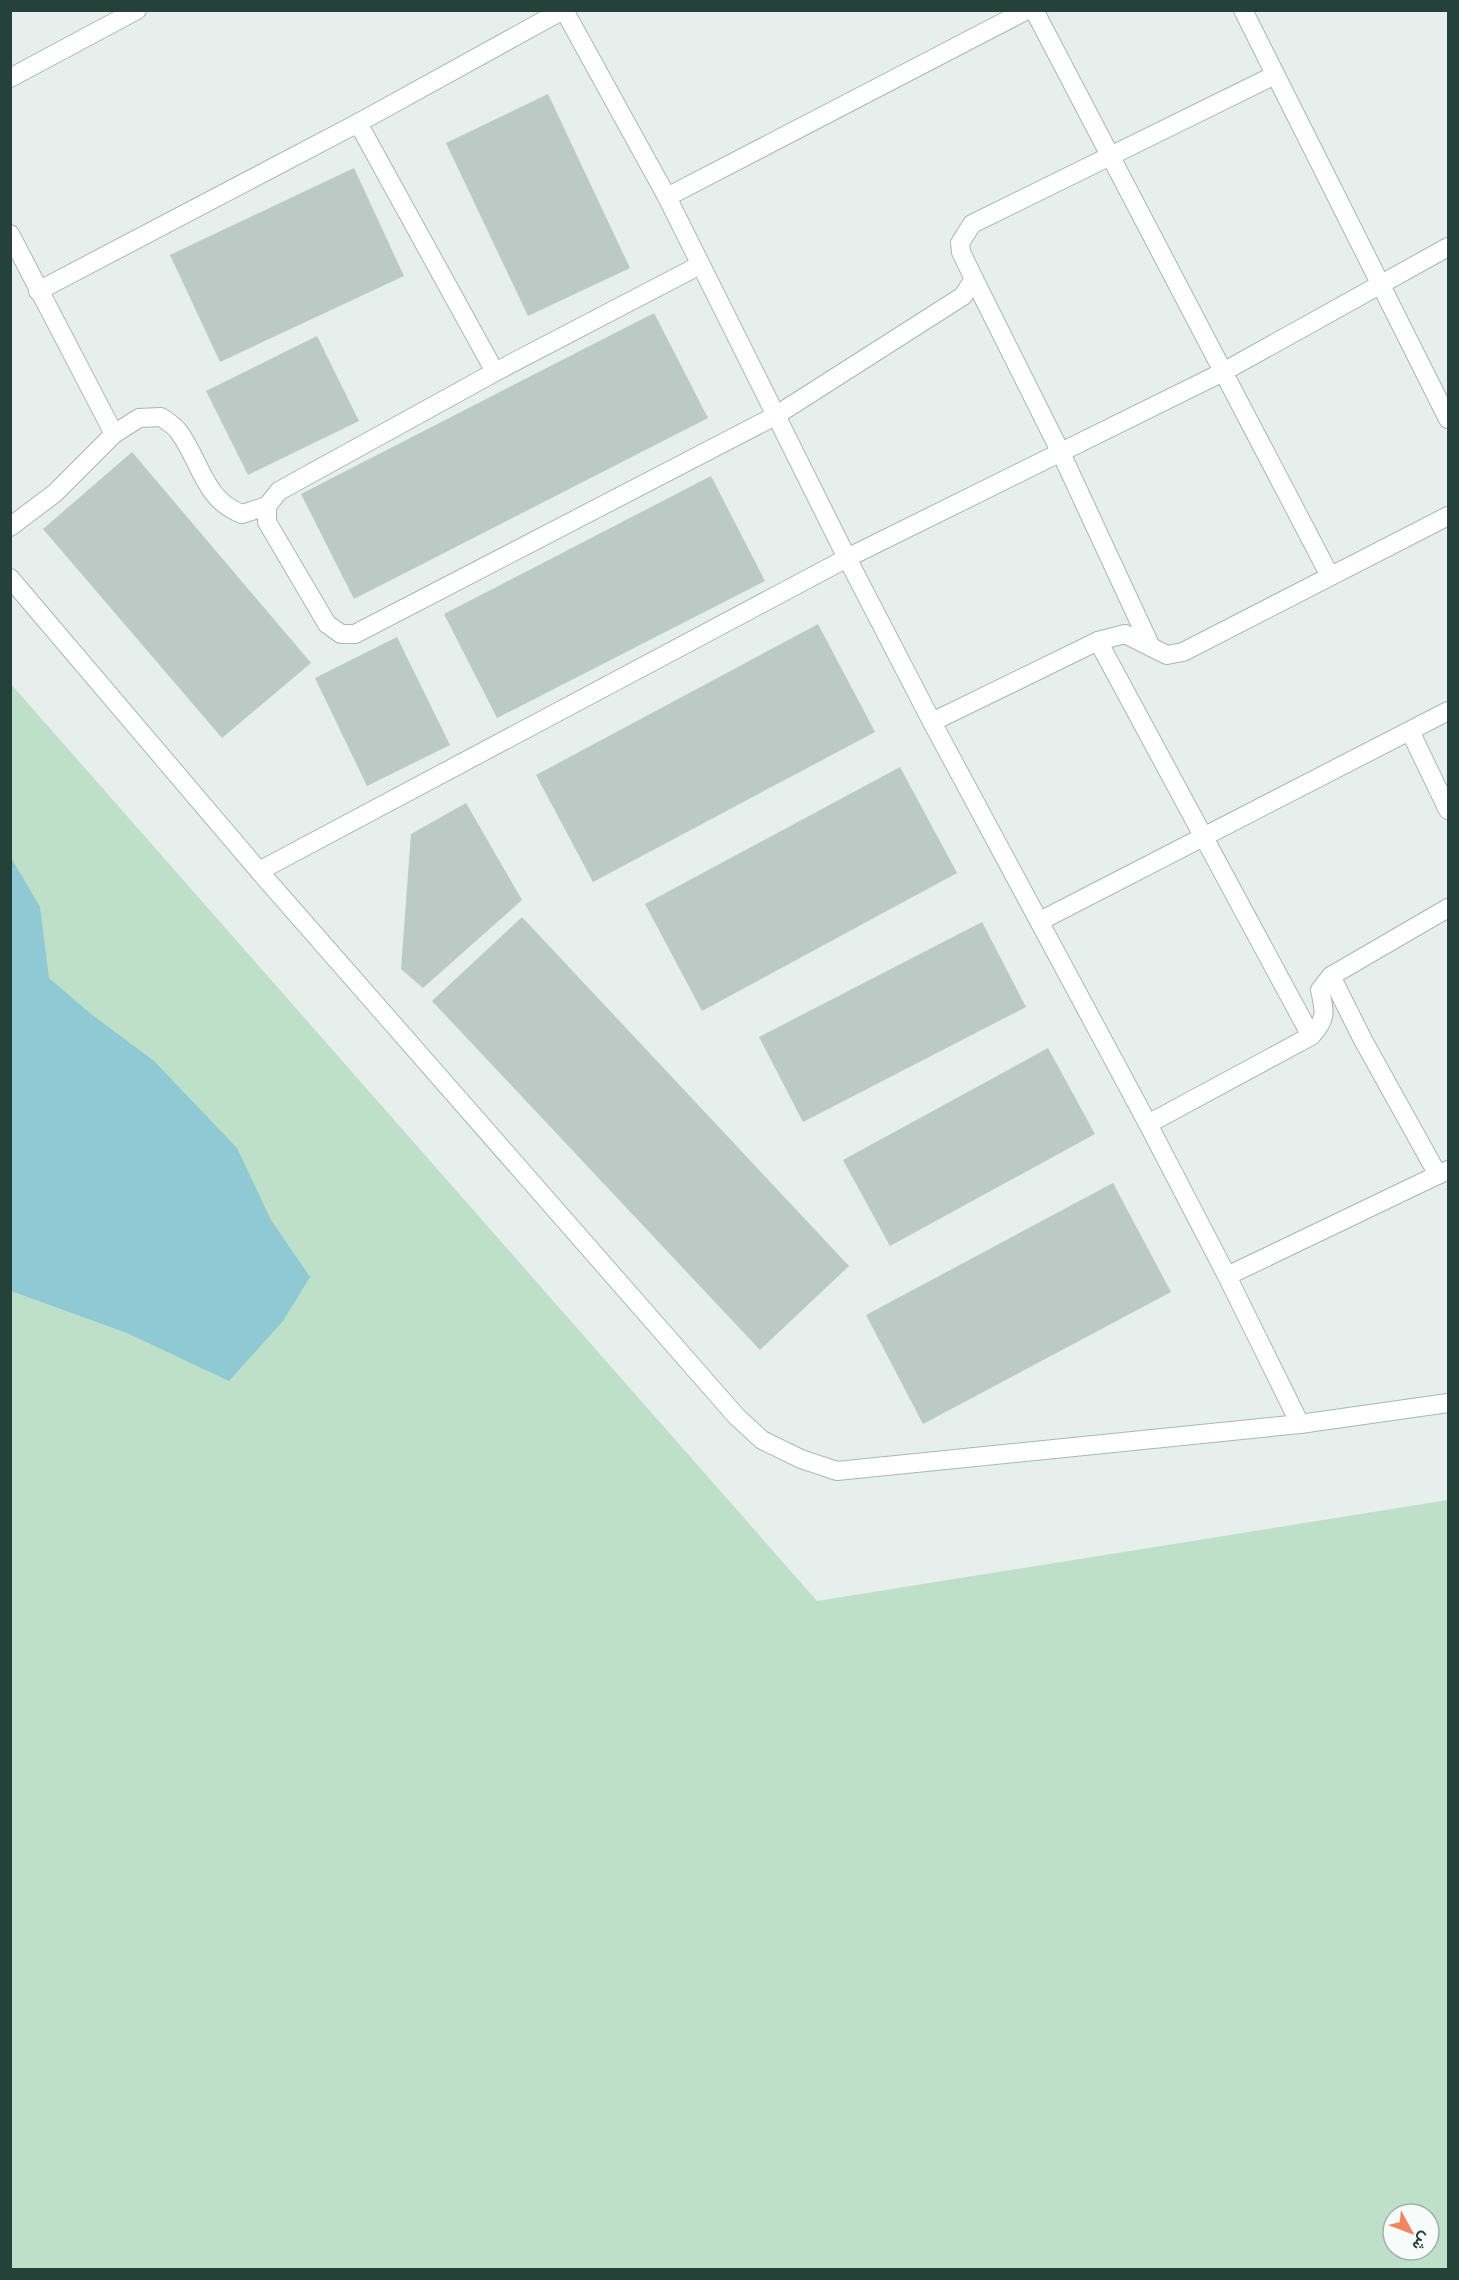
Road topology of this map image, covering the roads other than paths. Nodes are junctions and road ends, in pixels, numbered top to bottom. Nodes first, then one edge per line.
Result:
1 (137, 10) edge
2 (564, 10) edge
3 (1027, 10) edge
4 (1034, 10) edge
5 (1243, 10) edge
6 (1275, 75) junction
7 (10, 78) edge
8 (358, 123) junction
9 (1112, 156) junction
10 (667, 196) junction
11 (10, 234) edge
12 (1449, 246) edge
13 (700, 265) junction
14 (974, 279) junction
15 (1380, 284) junction
16 (38, 291) junction
17 (495, 372) junction
18 (1223, 372) junction
19 (775, 416) junction
20 (1449, 419) edge
21 (114, 434) junction
22 (1061, 453) junction
23 (267, 506) junction
24 (1449, 516) edge
25 (10, 527) edge
26 (847, 558) junction
27 (1330, 576) junction
28 (10, 578) edge
29 (1098, 641) junction
30 (1151, 647) junction
31 (1449, 711) edge
32 (932, 722) junction
33 (1410, 731) junction
34 (1449, 810) edge
35 (1204, 836) junction
36 (259, 871) junction
37 (1449, 908) edge
38 (1040, 921) junction
39 (1331, 976) junction
40 (1311, 1036) junction
41 (1148, 1124) junction
42 (1444, 1172) edge
43 (1227, 1276) junction
44 (1449, 1402) edge
45 (1300, 1424) junction

1 - 7 street
2 - 8 street
2 - 10 street
3 - 10 street
4 - 9 street
5 - 6 street
6 - 9 street
6 - 15 street
8 - 16 street
8 - 17 street
9 - 14 street
9 - 18 street
10 - 13 street
11 - 16 street
12 - 15 street
13 - 17 street
13 - 19 street
14 - 19 street
14 - 22 street
15 - 18 street
15 - 20 street
16 - 21 street
17 - 23 street
18 - 22 street
18 - 27 street
19 - 23 street
19 - 26 street
21 - 23 street
21 - 25 street
22 - 26 street
22 - 30 street
24 - 27 street
26 - 32 street
26 - 36 street
27 - 30 street
28 - 36 street
29 - 30 street
29 - 32 street
29 - 35 street
31 - 33 street
32 - 38 street
33 - 34 street
33 - 35 street
35 - 38 street
35 - 40 street
36 - 45 street
37 - 39 street
38 - 41 street
39 - 40 street
39 - 42 street
40 - 41 street
41 - 43 street
42 - 43 street
43 - 45 street
44 - 45 street

